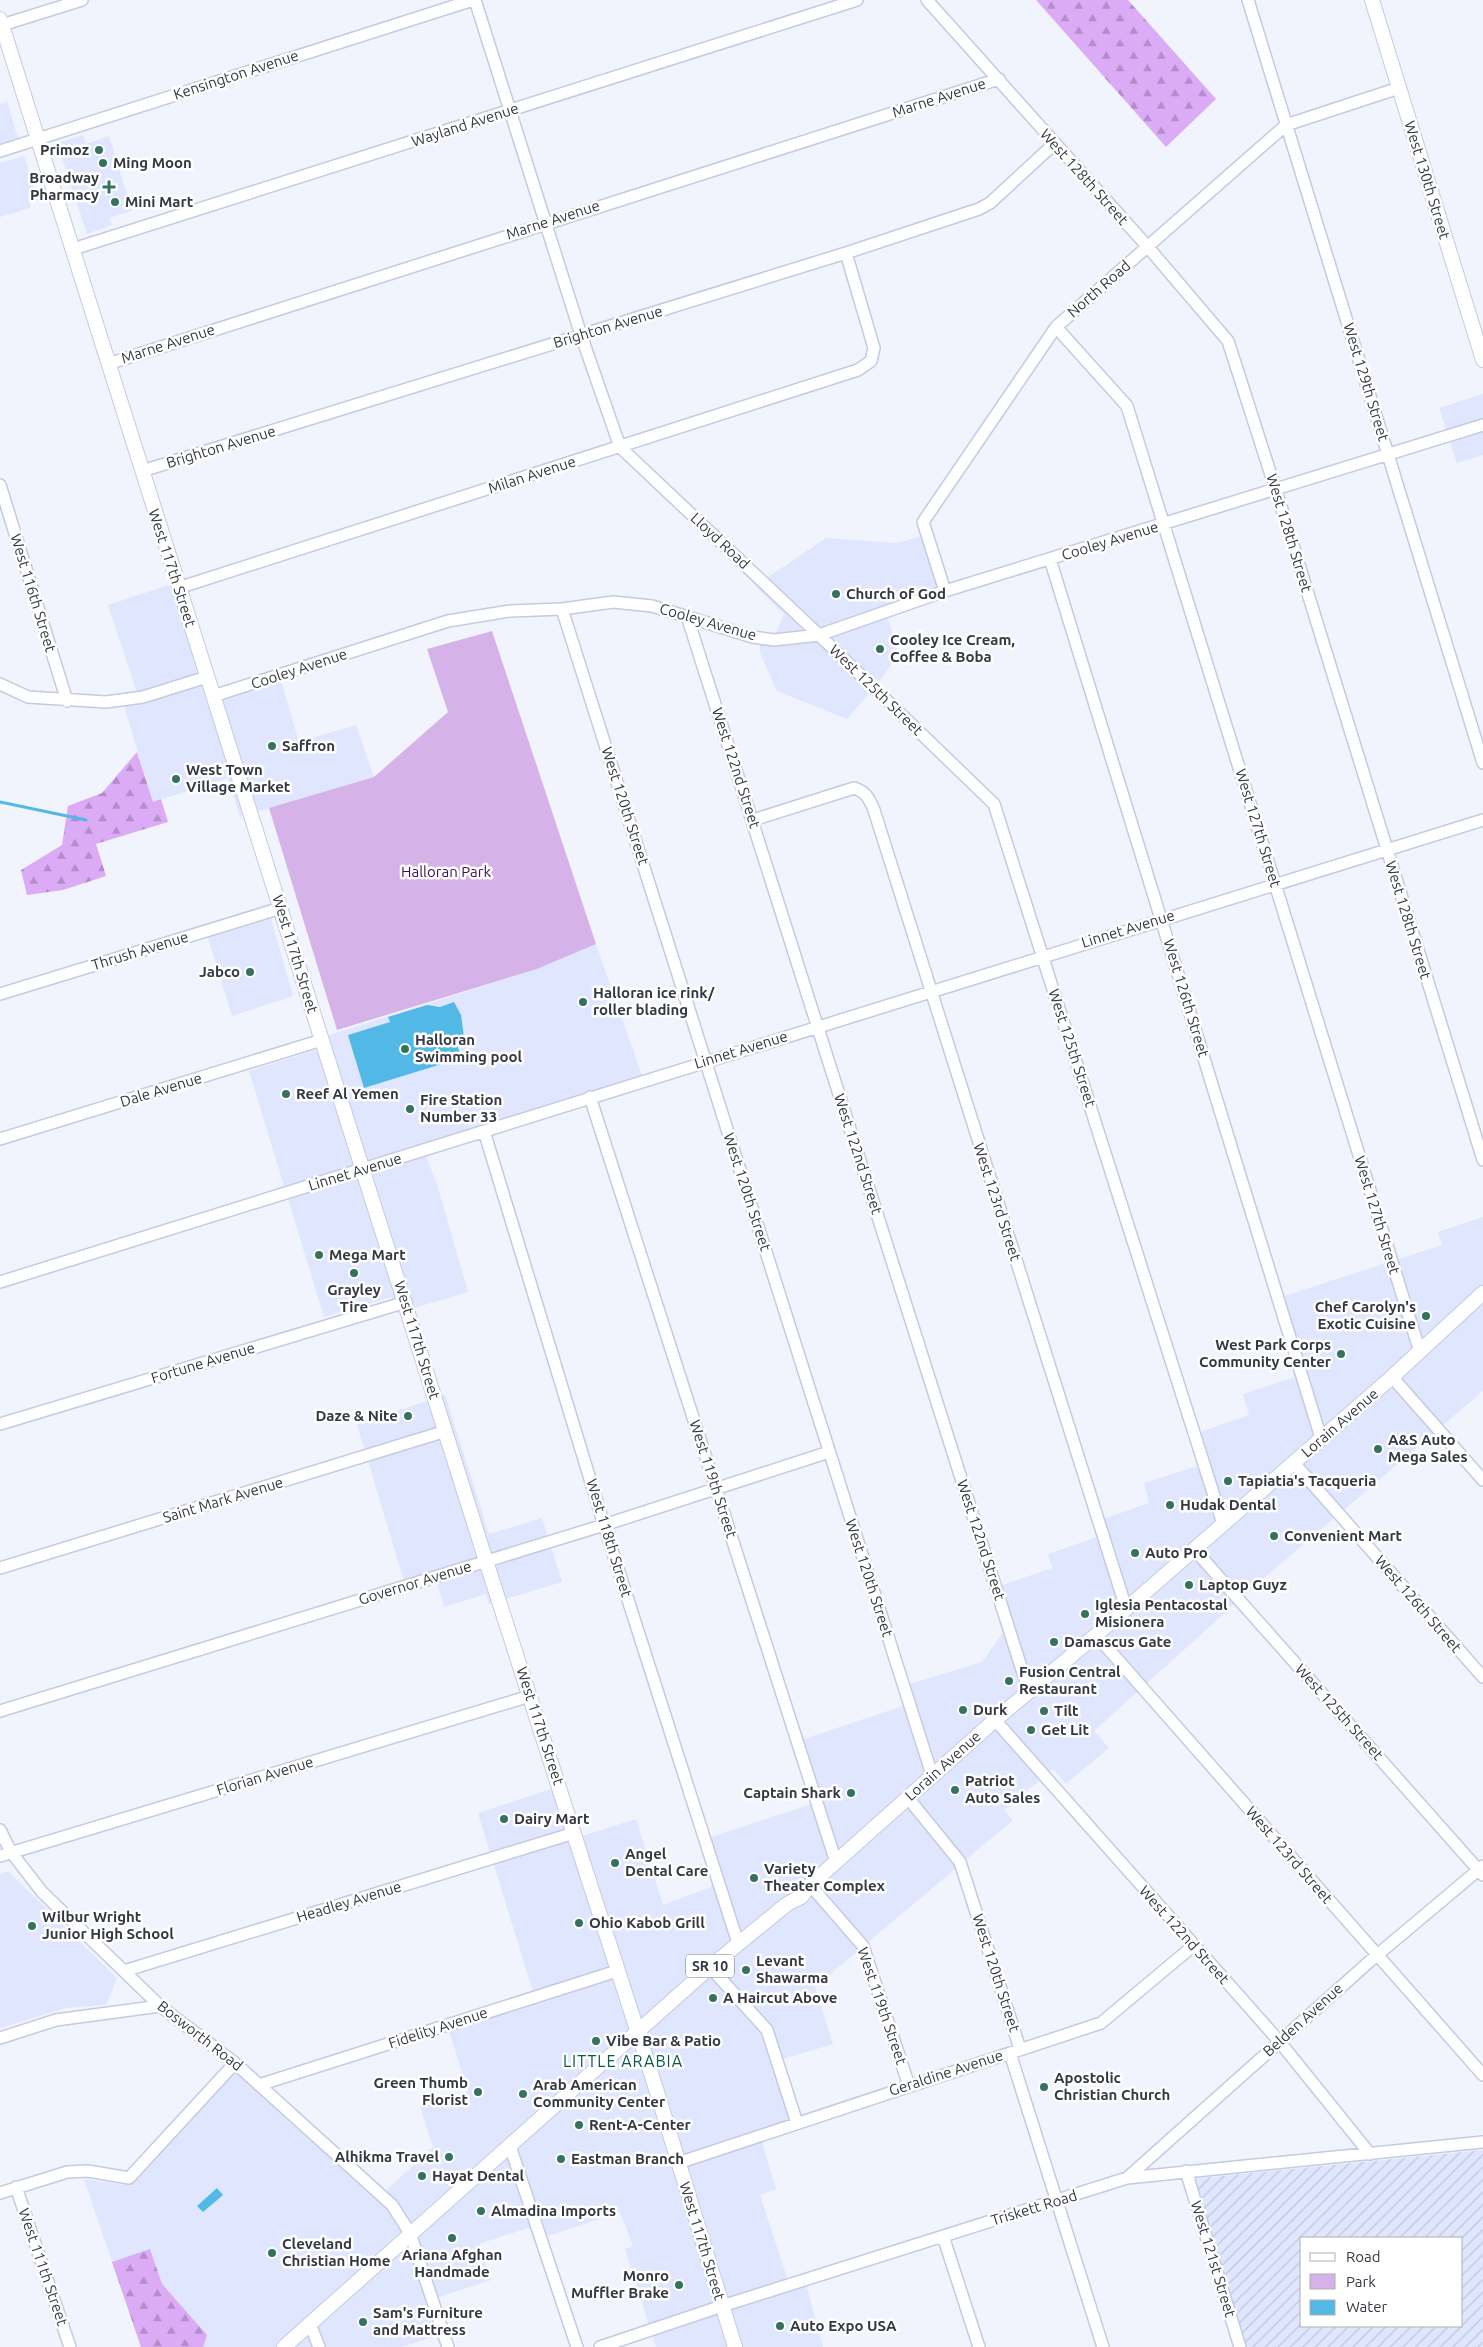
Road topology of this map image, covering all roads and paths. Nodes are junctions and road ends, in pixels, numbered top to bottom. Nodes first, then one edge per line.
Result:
1 (82, 0) edge
2 (474, 0) edge
3 (856, 0) edge
4 (927, 0) edge
5 (1248, 0) edge
6 (1372, 0) edge
7 (1, 22) edge
8 (999, 79) junction
9 (1399, 88) junction
10 (509, 111) junction
11 (1286, 125) junction
12 (39, 138) junction
13 (1054, 144) junction
14 (0, 151) edge
15 (546, 222) junction
16 (1147, 246) junction
17 (73, 249) junction
18 (846, 253) junction
19 (1056, 327) junction
20 (581, 336) junction
21 (1483, 360) edge
22 (108, 364) junction
23 (1483, 425) edge
24 (620, 447) junction
25 (1389, 456) junction
26 (142, 471) junction
27 (0, 485) edge
28 (1276, 490) junction
29 (1164, 524) junction
30 (1050, 560) junction
31 (178, 588) junction
32 (946, 591) junction
33 (562, 609) junction
34 (687, 616) junction
35 (819, 635) junction
36 (207, 677) junction
37 (0, 684) edge
38 (213, 696) junction
39 (67, 701) junction
40 (1483, 763) edge
41 (753, 820) junction
42 (1483, 820) edge
43 (1386, 849) junction
44 (1275, 884) junction
45 (281, 908) junction
46 (1162, 919) junction
47 (1043, 956) junction
48 (930, 991) junction
49 (0, 994) edge
50 (818, 1026) junction
51 (322, 1040) junction
52 (705, 1060) junction
53 (590, 1097) junction
54 (484, 1131) junction
55 (0, 1139) edge
56 (1483, 1160) edge
57 (364, 1170) junction
58 (0, 1282) edge
59 (1483, 1293) edge
60 (406, 1302) junction
61 (1420, 1352) junction
62 (1392, 1377) junction
63 (0, 1424) edge
64 (446, 1431) junction
65 (1321, 1438) junction
66 (829, 1452) junction
67 (1294, 1463) junction
68 (1483, 1480) edge
69 (716, 1488) junction
70 (1223, 1524) junction
71 (604, 1525) junction
72 (1194, 1549) junction
73 (486, 1561) junction
74 (0, 1568) edge
75 (1126, 1608) junction
76 (1096, 1635) junction
77 (1483, 1677) edge
78 (1029, 1692) junction
79 (530, 1696) junction
80 (0, 1712) edge
81 (995, 1720) junction
82 (932, 1775) junction
83 (908, 1798) junction
84 (0, 1830) edge
85 (574, 1833) junction
86 (12, 1852) junction
87 (0, 1856) edge
88 (836, 1862) junction
89 (1482, 1870) edge
90 (810, 1885) junction
91 (738, 1943) junction
92 (1193, 1946) junction
93 (1377, 1955) junction
94 (710, 1967) junction
95 (124, 1971) junction
96 (617, 1971) junction
97 (160, 2006) junction
98 (638, 2033) junction
99 (0, 2038) edge
100 (1279, 2041) junction
101 (1015, 2051) junction
102 (235, 2063) junction
103 (1483, 2075) edge
104 (259, 2085) junction
105 (909, 2086) junction
106 (797, 2123) junction
107 (1483, 2142) edge
108 (510, 2146) junction
109 (1370, 2154) junction
110 (678, 2163) junction
111 (1186, 2171) junction
112 (1127, 2178) junction
113 (16, 2188) junction
114 (0, 2192) edge
115 (1057, 2201) junction
116 (410, 2233) junction
117 (943, 2236) junction
118 (722, 2306) junction
119 (310, 2324) junction
120 (70, 2347) edge
121 (284, 2347) edge
122 (319, 2347) edge
123 (448, 2347) edge
124 (577, 2347) edge
125 (600, 2347) edge
126 (735, 2347) edge
127 (979, 2347) edge
128 (1103, 2347) edge
129 (1240, 2347) edge

1 - 7 street
2 - 10 street
2 - 12 street, Kensington Avenue
3 - 10 street, Wayland Avenue
4 - 8 street, West 128th Street
5 - 11 street, West 129th Street
6 - 9 main road, West 130th Street
7 - 12 main road, West 117th Street
8 - 13 street, West 128th Street
8 - 15 street, Marne Avenue
9 - 11 street, North Road
9 - 21 main road, West 130th Street
10 - 15 street
10 - 17 street, Wayland Avenue
11 - 16 street, North Road
11 - 25 street, West 129th Street
12 - 14 street, Kensington Avenue
12 - 17 main road, West 117th Street
13 - 16 street, West 128th Street
13 - 18 street, Brighton Avenue
15 - 20 street
15 - 22 street, Marne Avenue
16 - 19 street, North Road
16 - 28 street, West 128th Street
17 - 22 main road, West 117th Street
18 - 20 street, Brighton Avenue
18 - 24 street, Milan Avenue
19 - 29 street, West 127th Street
19 - 32 street, North Road
20 - 24 street
20 - 26 street, Brighton Avenue
22 - 26 main road, West 117th Street
23 - 25 street, Cooley Avenue
24 - 31 street, Milan Avenue
24 - 35 street, Lloyd Road
25 - 28 street, Cooley Avenue
25 - 40 street, West 129th Street
26 - 31 main road, West 117th Street
27 - 39 street, West 116th Street
28 - 29 street, Cooley Avenue
28 - 43 street, West 128th Street
29 - 30 street, Cooley Avenue
29 - 44 street, West 127th Street
30 - 32 street, Cooley Avenue
30 - 46 street, West 126th Street
31 - 36 main road, West 117th Street
32 - 35 street, Cooley Avenue
33 - 34 street, Cooley Avenue
33 - 38 street, Cooley Avenue
33 - 52 street, West 120th Street
34 - 35 street, Cooley Avenue
34 - 41 street, West 122nd Street
35 - 47 street, West 125th Street
36 - 38 main road, West 117th Street
36 - 39 street
37 - 39 street
38 - 45 main road, West 117th Street
41 - 48 street, West 123rd Street
41 - 50 street, West 122nd Street
42 - 43 street, Linnet Avenue
43 - 44 street, Linnet Avenue
43 - 56 street, West 128th Street
44 - 46 street, Linnet Avenue
44 - 61 street, West 127th Street
45 - 49 street, Thrush Avenue
45 - 51 main road, West 117th Street
46 - 47 street, Linnet Avenue
46 - 65 street, West 126th Street
47 - 48 street, Linnet Avenue
47 - 70 street, West 125th Street
48 - 50 street, Linnet Avenue
48 - 75 street, West 123rd Street
50 - 52 street, Linnet Avenue
50 - 78 street, West 122nd Street
51 - 55 street, Dale Avenue
51 - 57 main road, West 117th Street
52 - 53 street, Linnet Avenue
52 - 66 street, West 120th Street
53 - 54 street, Linnet Avenue
53 - 69 street, West 119th Street
54 - 57 street, Linnet Avenue
54 - 71 street, West 118th Street
57 - 58 street, Linnet Avenue
57 - 60 main road, West 117th Street
59 - 61 main road, Lorain Avenue / SR 10
60 - 63 street, Fortune Avenue
60 - 64 main road, West 117th Street
61 - 62 main road, Lorain Avenue / SR 10
62 - 65 main road, Lorain Avenue / SR 10
62 - 68 street
64 - 73 main road, West 117th Street
64 - 74 street, Saint Mark Avenue
65 - 67 main road, Lorain Avenue / SR 10
66 - 69 street, Governor Avenue
66 - 82 street, West 120th Street
67 - 70 main road, Lorain Avenue / SR 10
67 - 77 street, West 126th Street
69 - 71 street, Governor Avenue
69 - 88 street, West 119th Street
70 - 72 main road, Lorain Avenue / SR 10
71 - 73 street, Governor Avenue
71 - 91 street, West 118th Street
72 - 75 main road, Lorain Avenue / SR 10
72 - 89 street, West 125th Street
73 - 79 main road, West 117th Street
73 - 80 street, Governor Avenue
75 - 76 main road, Lorain Avenue / SR 10
76 - 78 main road, Lorain Avenue / SR 10
76 - 93 street, West 123rd Street
78 - 81 main road, Lorain Avenue / SR 10
79 - 85 main road, West 117th Street
79 - 86 street, Florian Avenue
81 - 82 main road, Lorain Avenue / SR 10
81 - 92 street, West 122nd Street
82 - 83 main road, Lorain Avenue / SR 10
83 - 88 main road, Lorain Avenue / SR 10
83 - 101 street, West 120th Street
84 - 86 street, Bosworth Road
85 - 95 street, Headley Avenue
85 - 96 main road, West 117th Street
86 - 87 street, Florian Avenue
86 - 95 street, Bosworth Road
88 - 90 main road, Lorain Avenue / SR 10
89 - 93 street, Belden Avenue
90 - 91 main road, Lorain Avenue / SR 10
90 - 105 street, West 119th Street
91 - 94 main road, Lorain Avenue / SR 10
92 - 100 street, West 122nd Street
92 - 101 street, Geraldine Avenue
93 - 100 street, Belden Avenue
93 - 103 street, West 123rd Street
94 - 98 main road, Lorain Avenue / SR 10
94 - 106 street
95 - 97 street, Bosworth Road
96 - 98 main road, West 117th Street
96 - 104 street, Fidelity Avenue
97 - 99 street
97 - 102 street, Bosworth Road
98 - 108 main road, Lorain Avenue / SR 10
98 - 110 main road, West 117th Street
100 - 109 street, West 122nd Street
100 - 112 street, Belden Avenue
101 - 105 street, Geraldine Avenue
101 - 115 street, West 120th Street
102 - 104 street, Bosworth Road
102 - 113 street
104 - 116 street, Bosworth Road
105 - 106 street, Geraldine Avenue
106 - 110 street, Geraldine Avenue
107 - 109 street, Triskett Road
108 - 116 main road, Lorain Avenue / SR 10
108 - 124 street
109 - 111 street, Triskett Road
110 - 118 main road, West 117th Street
111 - 112 street, Triskett Road
111 - 129 street, West 121st Street
112 - 115 street, Triskett Road
113 - 114 street
113 - 120 street, West 111th Street
115 - 117 street, Triskett Road
115 - 128 street, West 120th Street
116 - 119 main road, Lorain Avenue / SR 10
116 - 123 street, Bosworth Road
117 - 118 street, Triskett Road
117 - 127 street
118 - 125 street, Triskett Road
118 - 126 main road, West 117th Street
119 - 121 main road, Lorain Avenue / SR 10
119 - 122 street

